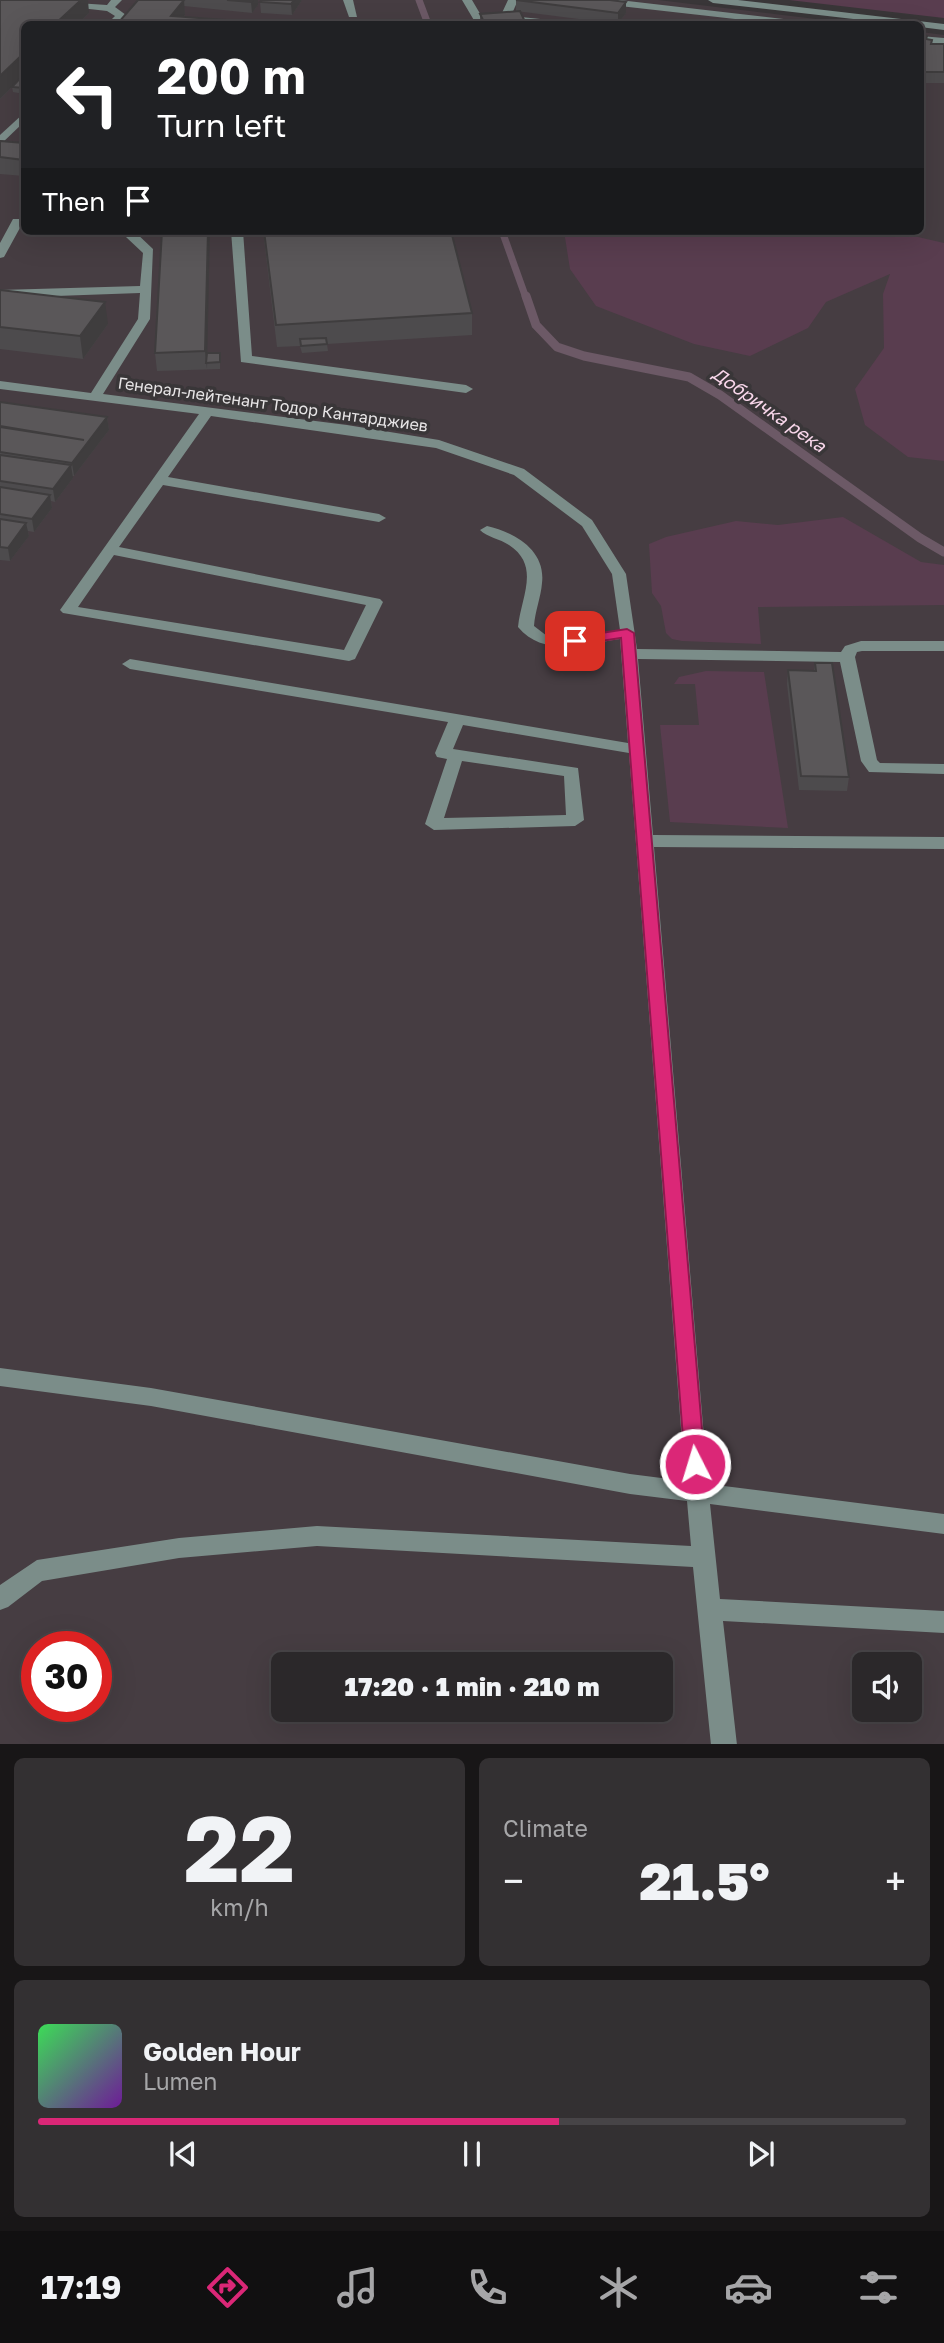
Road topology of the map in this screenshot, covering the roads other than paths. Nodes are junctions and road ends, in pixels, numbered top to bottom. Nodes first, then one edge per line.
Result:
1 (36, 0) edge
2 (348, 0) edge
3 (467, 0) edge
4 (513, 0) edge
5 (593, 0) edge
6 (713, 0) edge
7 (113, 4) edge
8 (352, 15) dead end
9 (505, 18) junction
10 (115, 21) edge
11 (526, 21) edge
12 (765, 21) edge
13 (893, 21) edge
14 (924, 25) edge
15 (944, 27) edge
16 (924, 39) edge
17 (944, 41) edge
18 (21, 119) edge
19 (0, 142) edge
20 (21, 222) edge
21 (131, 235) edge
22 (237, 235) edge
23 (0, 254) edge
24 (147, 289) junction
25 (0, 294) edge
26 (0, 385) edge
27 (466, 389) dead end
28 (95, 397) junction
29 (208, 411) junction
30 (159, 480) junction
31 (379, 518) dead end
32 (486, 530) dead end
33 (110, 550) junction
34 (627, 633) junction
35 (944, 646) edge
36 (629, 654) junction
37 (847, 657) junction
38 (131, 664) dead end
39 (457, 719) junction
40 (636, 749) junction
41 (456, 755) junction
42 (944, 769) edge
43 (643, 841) junction
44 (944, 843) edge
45 (0, 1377) edge
46 (697, 1491) junction
47 (944, 1524) edge
48 (704, 1557) junction
49 (0, 1599) edge
50 (710, 1609) junction
51 (944, 1622) edge
52 (724, 1744) edge

1 - 7 street
2 - 8 street
3 - 9 street
4 - 9 street
5 - 12 street
6 - 13 street
7 - 10 street
9 - 11 street
14 - 15 street
16 - 17 street
18 - 19 street
20 - 23 street
21 - 24 street
22 - 27 street
24 - 25 street
24 - 28 street
26 - 28 street, Генерал-лейтенант Тодор Кантарджиев
28 - 29 street, Генерал-лейтенант Тодор Кантарджиев
29 - 30 street
29 - 34 street, Генерал-лейтенант Тодор Кантарджиев
30 - 31 street
30 - 33 street
32 - 34 street
33 - 33 street
34 - 36 street, Генерал-лейтенант Тодор Кантарджиев
35 - 37 street
36 - 37 street
36 - 40 street, Генерал-лейтенант Тодор Кантарджиев
37 - 42 street
38 - 39 street
39 - 40 street
39 - 41 street
40 - 43 street, Генерал-лейтенант Тодор Кантарджиев
41 - 41 street
43 - 44 street
43 - 46 street, Генерал-лейтенант Тодор Кантарджиев
45 - 46 street
46 - 47 street
46 - 48 street, Генерал-лейтенант Тодор Кантарджиев
48 - 49 street
48 - 50 street, Генерал-лейтенант Тодор Кантарджиев
50 - 51 street
50 - 52 street, Генерал-лейтенант Тодор Кантарджиев

